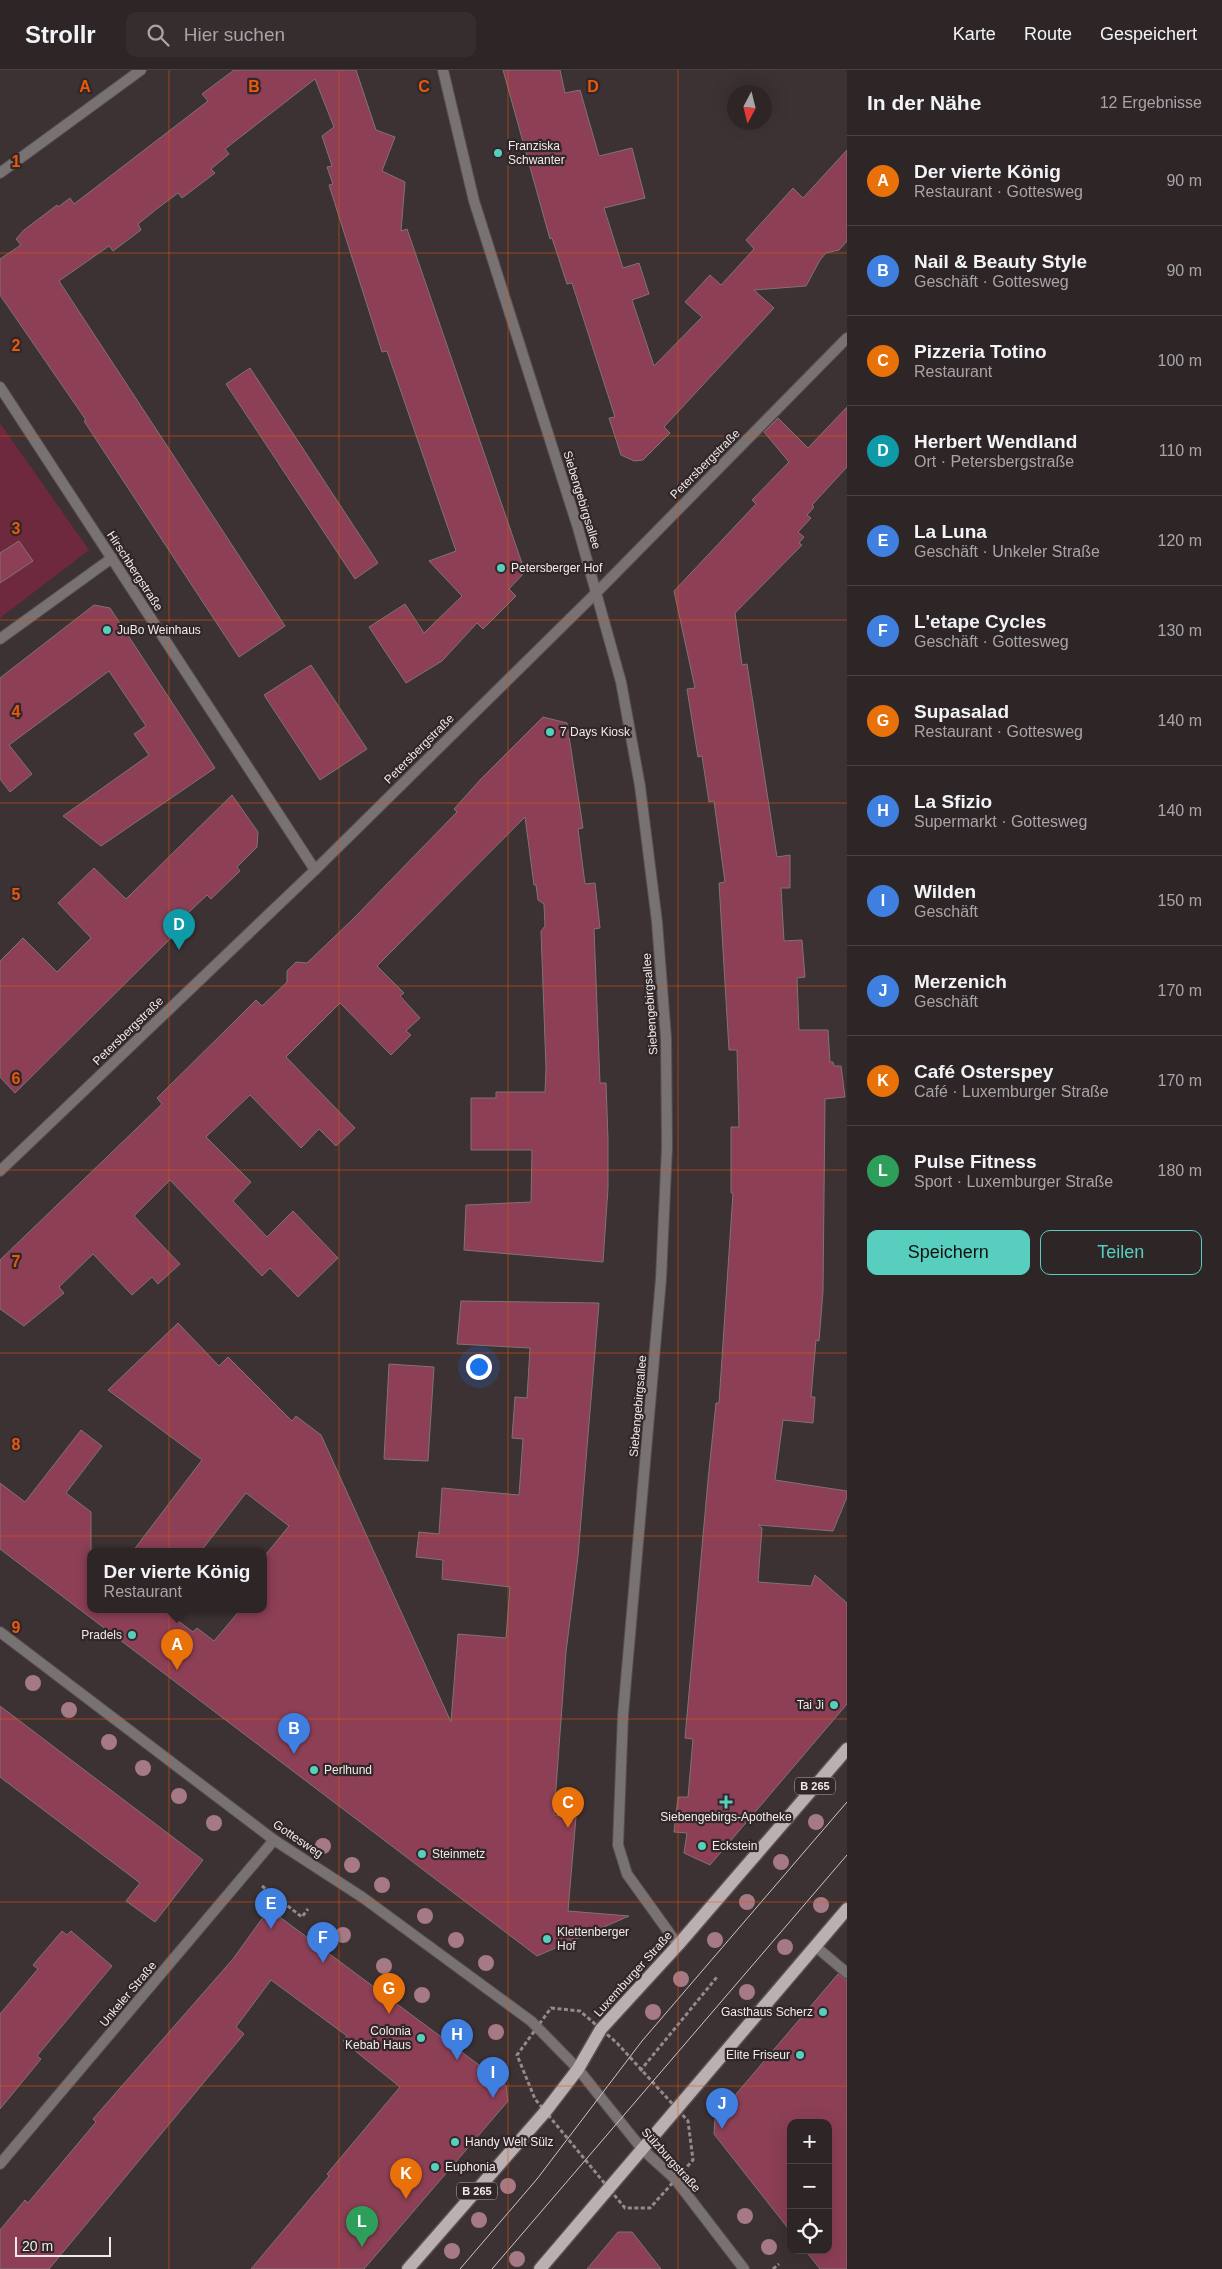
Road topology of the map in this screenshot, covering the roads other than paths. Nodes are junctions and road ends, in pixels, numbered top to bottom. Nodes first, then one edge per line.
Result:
1 (141, 70) edge
2 (443, 70) edge
3 (0, 173) edge
4 (847, 338) edge
5 (0, 388) edge
6 (112, 558) junction
7 (597, 592) junction
8 (0, 640) edge
9 (315, 870) junction
10 (0, 1171) edge
11 (0, 1632) edge
12 (847, 1749) edge
13 (274, 1840) junction
14 (847, 1909) edge
15 (678, 1945) junction
16 (815, 1946) junction
17 (847, 1973) edge
18 (578, 2070) junction
19 (642, 2149) junction
20 (0, 2164) edge
21 (408, 2269) edge
22 (540, 2269) edge
23 (744, 2269) edge

1 - 3 street
2 - 7 street, Siebengebirgsallee
4 - 7 street, Petersbergstraße
5 - 6 street, Hirschbergstraße
6 - 8 street
6 - 9 street, Hirschbergstraße
7 - 9 street, Petersbergstraße
7 - 15 street, Siebengebirgsallee
9 - 10 street, Petersbergstraße
11 - 13 street, Gottesweg
12 - 15 main road, Luxemburger Straße / B 265
13 - 18 street, Gottesweg
13 - 20 street, Unkeler Straße
14 - 16 main road
15 - 18 main road, Luxemburger Straße / B 265
16 - 17 street
16 - 19 main road
18 - 19 street, Sülzburgstraße
18 - 21 main road, Luxemburger Straße / B 265
19 - 22 main road
19 - 23 street, Sülzburgstraße

